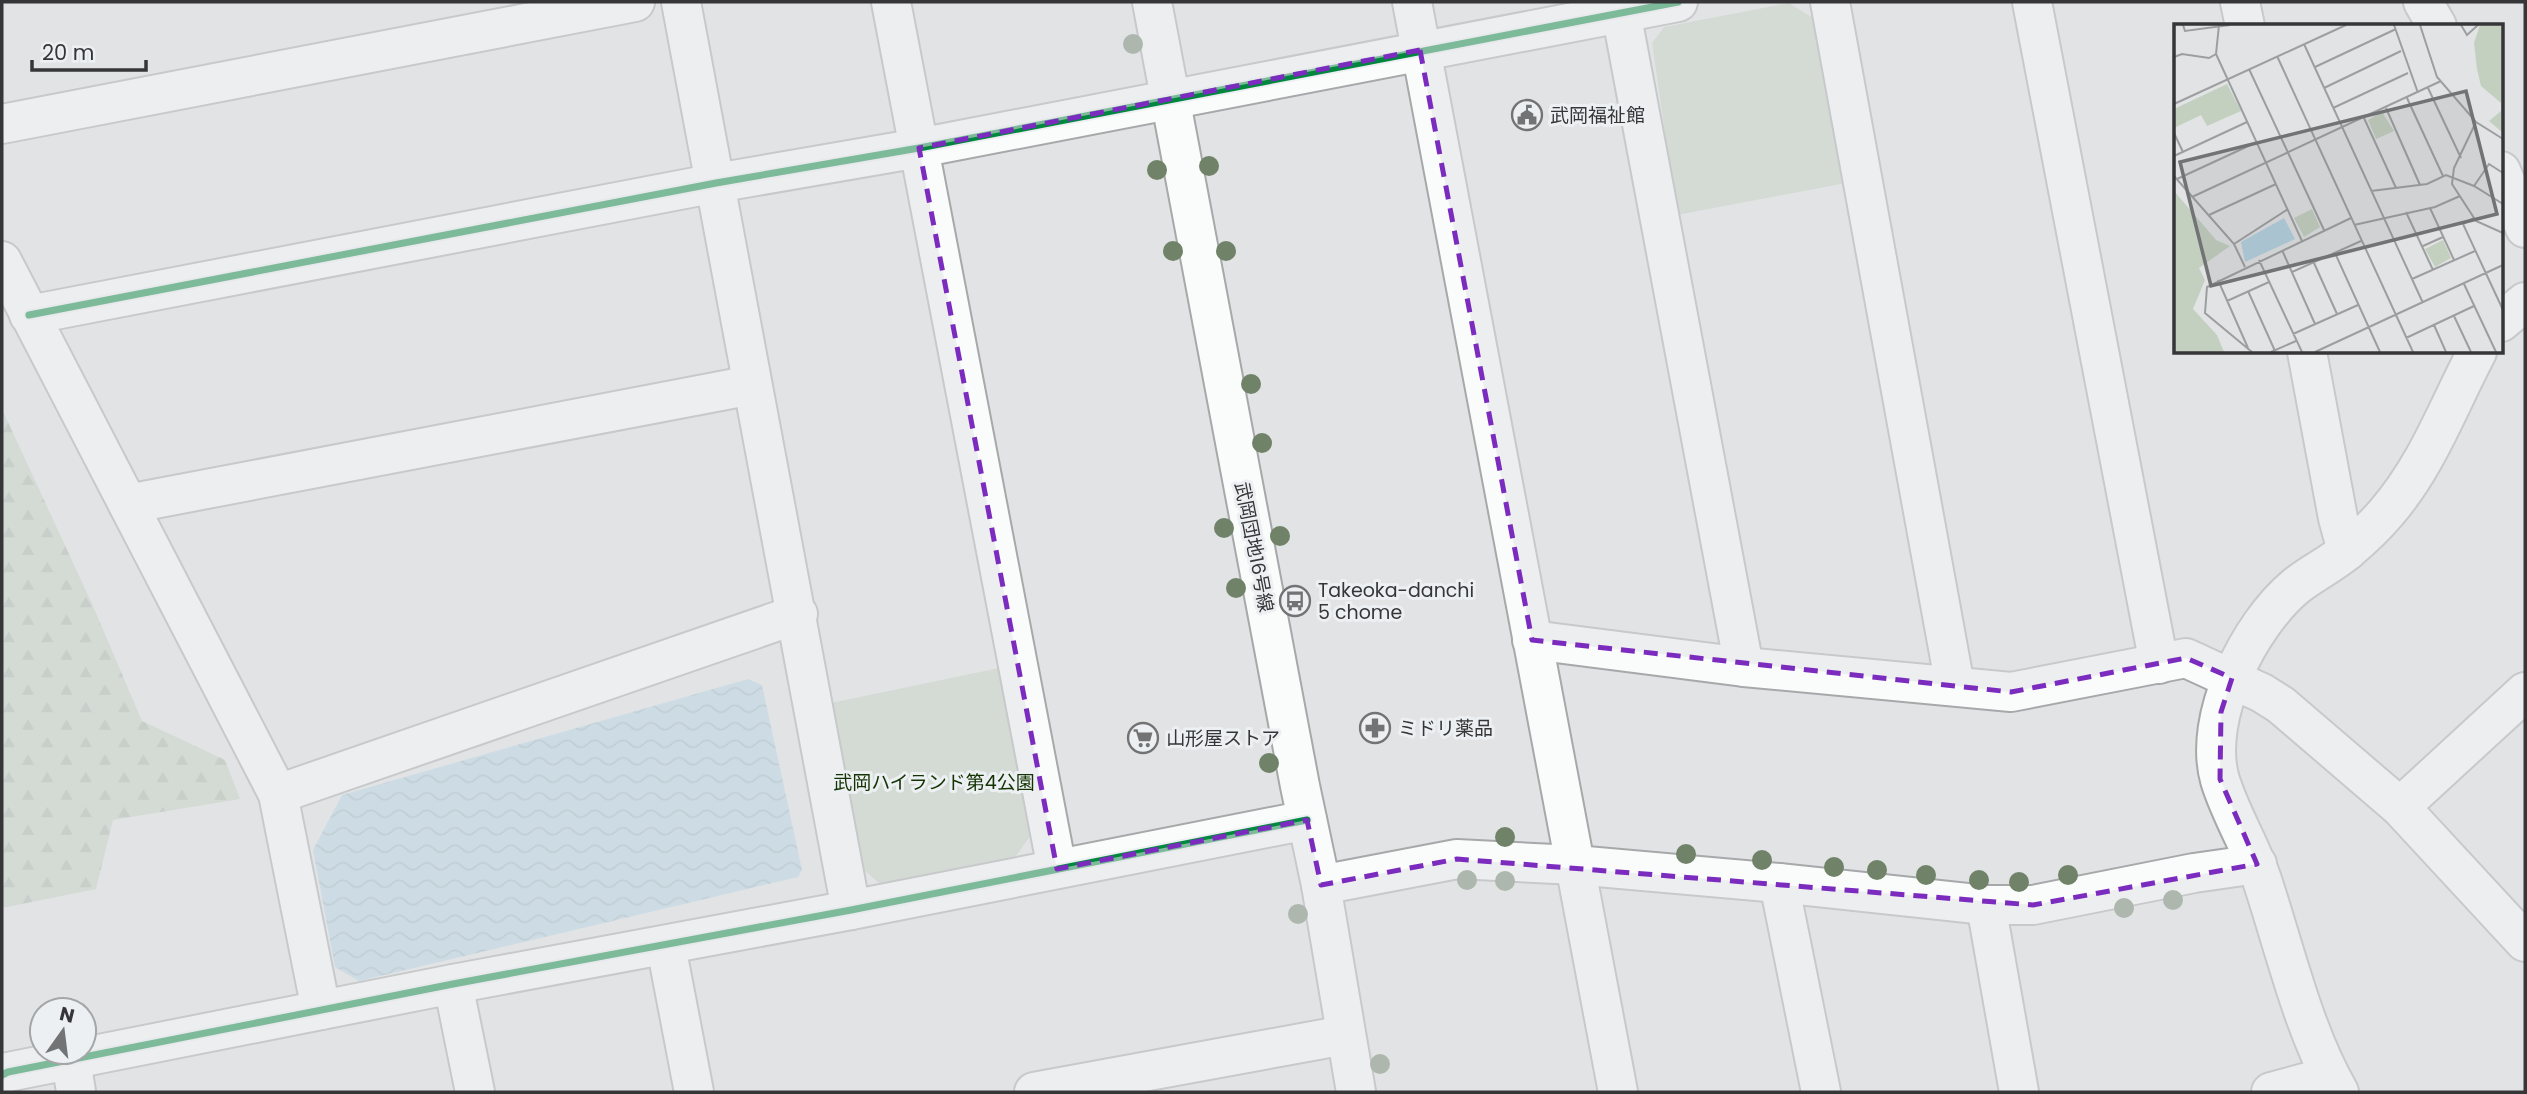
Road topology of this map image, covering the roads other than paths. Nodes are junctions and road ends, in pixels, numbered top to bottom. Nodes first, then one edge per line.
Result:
1 (635, 2) edge
2 (681, 2) edge
3 (891, 2) edge
4 (1152, 2) edge
5 (1412, 2) edge
6 (1678, 2) edge
7 (1830, 2) edge
8 (2032, 2) edge
9 (2240, 2) edge
10 (2423, 2) edge
11 (1621, 12) junction
12 (2245, 24) edge
13 (2436, 24) edge
14 (1420, 50) junction
15 (1170, 99) junction
16 (2, 124) edge
17 (919, 148) junction
18 (2502, 173) edge
19 (716, 183) junction
20 (2525, 228) edge
21 (2, 261) edge
22 (2525, 302) edge
23 (29, 315) junction
24 (2502, 321) edge
25 (2307, 354) edge
26 (2476, 354) edge
27 (752, 385) junction
28 (128, 504) junction
29 (2347, 551) junction
30 (798, 614) junction
31 (1532, 640) junction
32 (2159, 664) junction
33 (1744, 667) junction
34 (2232, 678) junction
35 (1955, 687) junction
36 (2525, 692) edge
37 (278, 794) junction
38 (2400, 807) junction
39 (1307, 820) junction
40 (2257, 864) junction
41 (1575, 865) junction
42 (1057, 869) junction
43 (1779, 883) junction
44 (1321, 884) junction
45 (1986, 905) junction
46 (851, 910) junction
47 (2525, 942) edge
48 (666, 946) junction
49 (453, 984) junction
50 (321, 1010) junction
51 (1345, 1035) junction
52 (2, 1075) edge
53 (74, 1076) edge
54 (2334, 1084) edge
55 (1099, 1086) edge
56 (475, 1092) edge
57 (694, 1092) edge
58 (1034, 1092) edge
59 (1356, 1092) edge
60 (1618, 1092) edge
61 (1821, 1092) edge
62 (2019, 1092) edge
63 (2271, 1092) edge

1 - 16 street
2 - 19 street
3 - 17 street
4 - 15 street, 武岡団地16号線
5 - 14 street
6 - 11 street
7 - 35 street
8 - 32 street
9 - 12 street
10 - 13 street
11 - 14 street
11 - 33 street
14 - 15 street
14 - 31 street
15 - 17 street
15 - 39 street, 武岡団地16号線
17 - 19 street
17 - 42 street
18 - 20 street
19 - 23 street
19 - 27 street
21 - 23 street
22 - 24 street
23 - 28 street
25 - 29 street
26 - 29 street
27 - 28 street
27 - 30 street
28 - 37 street
29 - 34 street
30 - 37 street
30 - 46 street
31 - 33 street
31 - 41 street
32 - 34 street
32 - 35 street
33 - 35 street
34 - 38 street
34 - 40 street
36 - 38 street
37 - 50 street
38 - 47 street
39 - 42 street
39 - 44 street, 武岡団地16号線
40 - 45 street
40 - 54 street
41 - 43 street
41 - 44 street
41 - 60 street
42 - 46 street
43 - 45 street
43 - 61 street
44 - 51 street, 武岡団地16号線
45 - 62 street
46 - 48 street
48 - 49 street
48 - 57 street
49 - 50 street
49 - 56 street
50 - 53 street
51 - 55 street
51 - 59 street, 武岡団地16号線
52 - 53 street
54 - 63 street
55 - 58 street

